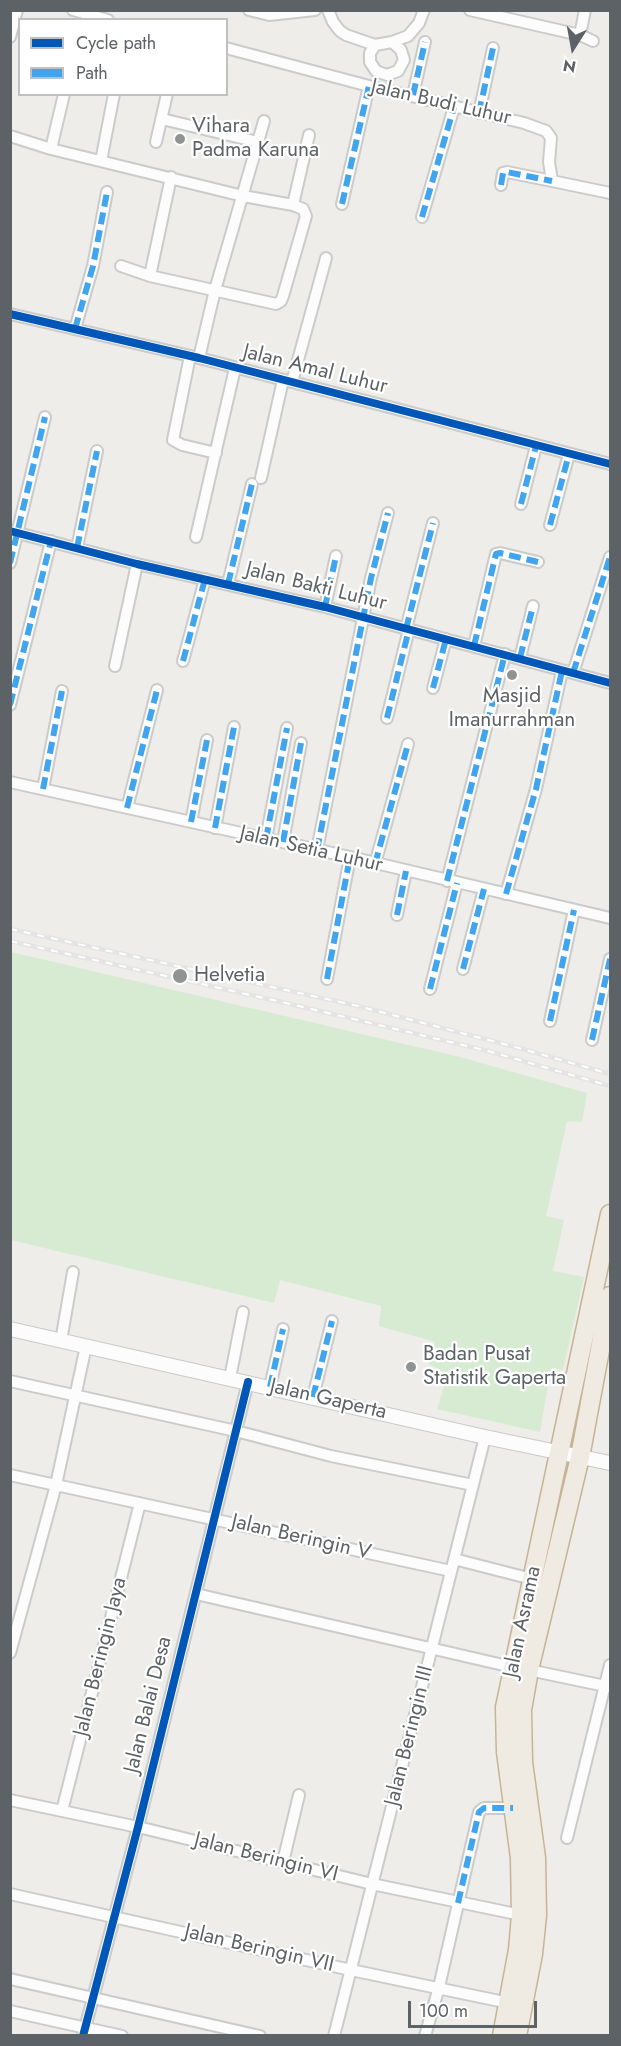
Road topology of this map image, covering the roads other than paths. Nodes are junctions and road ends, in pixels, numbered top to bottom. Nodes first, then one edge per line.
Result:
1 (17, 10) edge
2 (249, 10) edge
3 (315, 10) edge
4 (328, 10) edge
5 (424, 10) edge
6 (470, 10) edge
7 (585, 10) edge
8 (303, 12) junction
9 (79, 14) edge
10 (103, 16) edge
11 (333, 22) junction
12 (580, 35) junction
13 (10, 37) edge
14 (593, 41) dead end
15 (392, 42) junction
16 (425, 42) dead end
17 (375, 45) junction
18 (493, 48) dead end
19 (228, 49) edge
20 (369, 86) junction
21 (413, 95) junction
22 (64, 96) edge
23 (114, 96) edge
24 (167, 96) edge
25 (454, 107) junction
26 (479, 112) junction
27 (162, 119) junction
28 (264, 121) dead end
29 (309, 135) dead end
30 (10, 136) edge
31 (156, 142) dead end
32 (258, 142) junction
33 (51, 149) junction
34 (100, 160) junction
35 (171, 177) junction
36 (552, 181) junction
37 (501, 185) dead end
38 (107, 192) dead end
39 (610, 194) edge
40 (243, 196) junction
41 (342, 204) dead end
42 (293, 205) junction
43 (422, 217) dead end
44 (326, 258) dead end
45 (121, 266) dead end
46 (150, 276) junction
47 (215, 290) junction
48 (10, 314) edge
49 (75, 329) junction
50 (195, 357) junction
51 (236, 368) junction
52 (288, 381) junction
53 (45, 417) dead end
54 (537, 446) junction
55 (98, 451) dead end
56 (216, 453) junction
57 (569, 454) junction
58 (610, 464) edge
59 (521, 504) dead end
60 (388, 513) dead end
61 (433, 523) dead end
62 (550, 525) dead end
63 (14, 532) edge
64 (196, 537) dead end
65 (51, 541) junction
66 (77, 548) junction
67 (336, 556) dead end
68 (610, 557) edge
69 (538, 562) dead end
70 (10, 563) edge
71 (137, 564) junction
72 (205, 579) junction
73 (228, 584) junction
74 (533, 606) dead end
75 (325, 607) junction
76 (364, 618) junction
77 (407, 629) junction
78 (446, 639) junction
79 (474, 646) junction
80 (505, 654) junction
81 (519, 658) junction
82 (183, 661) dead end
83 (115, 666) dead end
84 (568, 672) junction
85 (610, 683) edge
86 (433, 688) dead end
87 (157, 690) dead end
88 (62, 691) dead end
89 (10, 705) edge
90 (387, 718) dead end
91 (234, 727) dead end
92 (287, 728) dead end
93 (207, 740) dead end
94 (301, 743) dead end
95 (408, 744) dead end
96 (10, 782) edge
97 (43, 789) junction
98 (127, 808) junction
99 (191, 822) junction
100 (215, 828) junction
101 (266, 839) junction
102 (283, 842) junction
103 (316, 850) junction
104 (350, 858) junction
105 (375, 864) junction
106 (406, 871) junction
107 (452, 882) junction
108 (484, 889) junction
109 (506, 894) junction
110 (574, 910) junction
111 (397, 915) dead end
112 (610, 918) edge
113 (610, 959) edge
114 (462, 969) dead end
115 (327, 979) dead end
116 (430, 989) dead end
117 (550, 1021) dead end
118 (592, 1040) dead end
119 (610, 1214) edge
120 (73, 1272) dead end
121 (610, 1296) edge
122 (243, 1312) dead end
123 (332, 1322) dead end
124 (10, 1329) edge
125 (283, 1329) dead end
126 (61, 1341) junction
127 (86, 1346) junction
128 (230, 1378) junction
129 (10, 1381) edge
130 (248, 1382) junction
131 (270, 1387) junction
132 (77, 1394) junction
133 (313, 1397) junction
134 (236, 1431) junction
135 (486, 1437) junction
136 (561, 1453) junction
137 (579, 1457) junction
138 (610, 1463) edge
139 (10, 1475) edge
140 (56, 1485) junction
141 (473, 1485) junction
142 (140, 1503) junction
143 (214, 1518) junction
144 (454, 1559) junction
145 (451, 1571) junction
146 (532, 1578) junction
147 (196, 1594) junction
148 (432, 1648) junction
149 (10, 1653) edge
150 (610, 1665) edge
151 (521, 1668) junction
152 (608, 1686) edge
153 (299, 1795) dead end
154 (10, 1800) edge
155 (513, 1808) junction
156 (62, 1811) junction
157 (138, 1827) junction
158 (567, 1838) dead end
159 (283, 1862) junction
160 (372, 1884) junction
161 (10, 1894) edge
162 (458, 1903) junction
163 (521, 1915) junction
164 (114, 1917) junction
165 (351, 1970) junction
166 (10, 1979) edge
167 (439, 1987) junction
168 (93, 1996) junction
169 (508, 2002) junction
170 (10, 2012) edge
171 (84, 2031) edge
172 (122, 2036) edge
173 (260, 2036) edge
174 (334, 2036) edge
175 (425, 2036) edge
176 (502, 2036) edge
177 (517, 2036) edge

1 - 13 street
2 - 8 street
3 - 8 street
4 - 11 street
5 - 15 street
6 - 12 street
7 - 12 street
8 - 11 street
9 - 10 street
11 - 17 street
12 - 14 street
15 - 17 street
15 - 17 street
16 - 21 street
18 - 26 street
19 - 20 street, Jalan Budi Luhur
20 - 21 street, Jalan Budi Luhur
20 - 41 street
21 - 25 street, Jalan Budi Luhur
22 - 33 street
23 - 34 street
24 - 27 street
25 - 26 street, Jalan Budi Luhur
25 - 43 street
26 - 36 street, Jalan Budi Luhur
27 - 31 street
27 - 32 street
28 - 32 street
29 - 42 street
30 - 33 street
32 - 40 street
33 - 34 street
34 - 35 street
35 - 40 street
35 - 46 street
36 - 37 street
36 - 39 street
38 - 49 street
40 - 42 street
40 - 47 street
42 - 47 street
44 - 52 street
45 - 46 street
46 - 47 street
47 - 50 street
48 - 49 street, Jalan Amal Luhur
49 - 50 street, Jalan Amal Luhur
50 - 51 street, Jalan Amal Luhur
50 - 56 street
51 - 52 street, Jalan Amal Luhur
51 - 56 street
52 - 54 street, Jalan Amal Luhur
52 - 73 street
53 - 63 street
54 - 57 street, Jalan Amal Luhur
54 - 59 street
55 - 66 street
56 - 64 street
57 - 58 street, Jalan Amal Luhur
57 - 62 street
60 - 76 street
61 - 77 street
63 - 65 street, Jalan Bakti Luhur
63 - 70 street
65 - 66 street, Jalan Bakti Luhur
65 - 89 street
66 - 71 street, Jalan Bakti Luhur
67 - 75 street
68 - 84 street
69 - 79 street
71 - 72 street, Jalan Bakti Luhur
71 - 83 street
72 - 73 street, Jalan Bakti Luhur
72 - 82 street
73 - 75 street, Jalan Bakti Luhur
74 - 81 street
75 - 76 street, Jalan Bakti Luhur
76 - 77 street, Jalan Bakti Luhur
76 - 103 street
77 - 78 street, Jalan Bakti Luhur
77 - 90 street
78 - 79 street, Jalan Bakti Luhur
78 - 86 street
79 - 80 street, Jalan Bakti Luhur
80 - 81 street, Jalan Bakti Luhur
80 - 107 street
81 - 84 street, Jalan Bakti Luhur
84 - 85 street, Jalan Bakti Luhur
84 - 109 street
87 - 98 street
88 - 97 street
91 - 100 street
92 - 101 street
93 - 99 street
94 - 102 street
95 - 105 street
96 - 97 street, Jalan Setia Luhur
97 - 98 street, Jalan Setia Luhur
98 - 99 street, Jalan Setia Luhur
99 - 100 street, Jalan Setia Luhur
100 - 101 street, Jalan Setia Luhur
101 - 102 street, Jalan Setia Luhur
102 - 103 street, Jalan Setia Luhur
103 - 104 street, Jalan Setia Luhur
104 - 105 street, Jalan Setia Luhur
104 - 115 street
105 - 106 street, Jalan Setia Luhur
106 - 107 street, Jalan Setia Luhur
106 - 111 street
107 - 108 street, Jalan Setia Luhur
107 - 116 street
108 - 109 street, Jalan Setia Luhur
108 - 114 street
109 - 110 street, Jalan Setia Luhur
110 - 112 street, Jalan Setia Luhur
110 - 117 street
113 - 118 street
119 - 136 highway, Jalan Asrama
120 - 126 street
121 - 137 highway, Jalan Asrama
122 - 128 street
123 - 133 street
124 - 126 street, Jalan Gaperta
125 - 131 street
126 - 127 street, Jalan Gaperta
127 - 128 street, Jalan Gaperta
127 - 132 street
128 - 130 street, Jalan Gaperta
129 - 132 street
130 - 131 street, Jalan Gaperta
130 - 134 street, Jalan Balai Desa
131 - 133 street, Jalan Gaperta
132 - 134 street
132 - 140 street
133 - 135 street, Jalan Gaperta
134 - 141 street
134 - 143 street, Jalan Balai Desa
135 - 136 street, Jalan Gaperta
135 - 141 street, Jalan Beringin III
136 - 137 street, Jalan Gaperta
136 - 146 highway, Jalan Asrama
137 - 138 street, Jalan Gaperta
137 - 151 highway, Jalan Asrama
139 - 140 street, Jalan Beringin V
140 - 142 street, Jalan Beringin V
140 - 149 street
141 - 144 street, Jalan Beringin III
142 - 143 street, Jalan Beringin V
142 - 156 street, Jalan Beringin Jaya
143 - 145 street, Jalan Beringin V
143 - 147 street, Jalan Balai Desa
144 - 145 street, Jalan Beringin III
144 - 146 street
145 - 148 street, Jalan Beringin III
146 - 151 highway, Jalan Asrama
147 - 148 street
147 - 157 street, Jalan Balai Desa
148 - 151 street
148 - 160 street, Jalan Beringin III
150 - 152 street
151 - 152 street
151 - 155 highway, Jalan Asrama
151 - 177 highway, Jalan Asrama
152 - 158 street
153 - 159 street
154 - 156 street, Jalan Beringin VI
155 - 162 street
155 - 163 highway, Jalan Asrama
156 - 157 street, Jalan Beringin VI
157 - 159 street, Jalan Beringin VI
157 - 164 street, Jalan Balai Desa
159 - 160 street, Jalan Beringin VI
160 - 162 street, Jalan Beringin VI
160 - 165 street, Jalan Beringin III
161 - 164 street, Jalan Beringin VII
162 - 163 street, Jalan Beringin VI
162 - 167 street
163 - 169 highway, Jalan Asrama
164 - 165 street, Jalan Beringin VII
164 - 168 street, Jalan Balai Desa
165 - 167 street, Jalan Beringin VII
165 - 174 street, Jalan Beringin III
166 - 168 street
167 - 169 street, Jalan Beringin VII
167 - 175 street
168 - 171 street, Jalan Balai Desa
168 - 173 street
169 - 176 highway, Jalan Asrama
170 - 171 street
171 - 172 street

